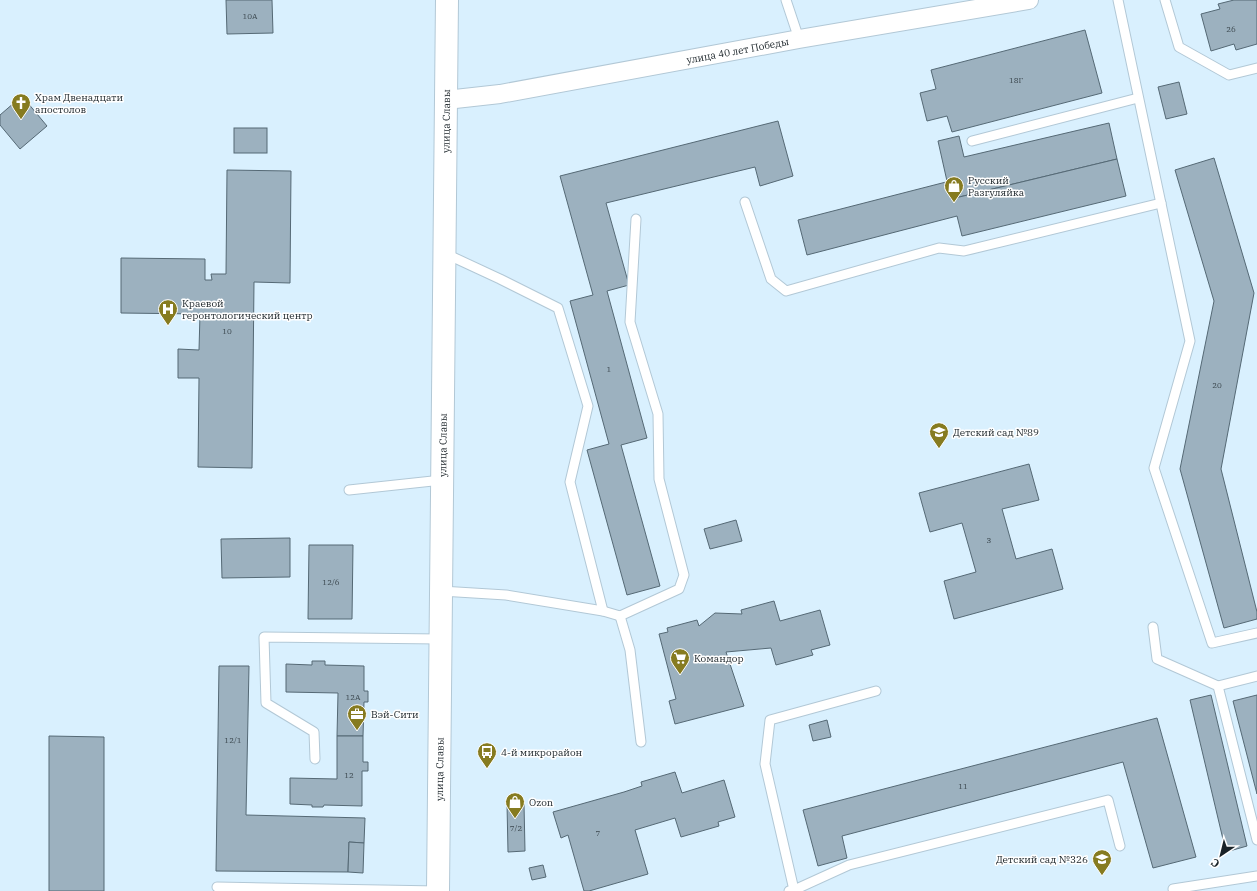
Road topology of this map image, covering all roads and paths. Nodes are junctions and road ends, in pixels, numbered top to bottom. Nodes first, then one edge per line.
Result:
1 (447, 0) edge
2 (786, 0) edge
3 (1029, 0) edge
4 (1118, 0) edge
5 (1165, 0) edge
6 (799, 39) junction
7 (1257, 68) edge
8 (1138, 98) junction
9 (446, 100) junction
10 (972, 141) dead end
11 (744, 202) dead end
12 (1161, 203) junction
13 (636, 219) dead end
14 (444, 253) junction
15 (442, 480) junction
16 (349, 490) dead end
17 (440, 591) junction
18 (603, 611) junction
19 (620, 616) junction
20 (1153, 627) dead end
21 (1257, 633) edge
22 (440, 639) junction
23 (1257, 676) edge
24 (1218, 686) junction
25 (876, 691) dead end
26 (642, 742) dead end
27 (314, 759) dead end
28 (1257, 840) edge
29 (1120, 846) dead end
30 (1257, 876) edge
31 (217, 887) dead end
32 (1173, 889) dead end
33 (335, 890) edge
34 (792, 890) edge
35 (438, 891) edge

1 - 9 main road, улица Славы
2 - 6 lane
3 - 6 street, улица 40 лет Победы
4 - 8 lane
5 - 7 lane
6 - 9 street, улица 40 лет Победы
8 - 10 lane
8 - 12 lane
9 - 14 main road, улица Славы
11 - 12 lane
12 - 21 lane
13 - 19 lane
14 - 15 main road, улица Славы
14 - 18 lane
15 - 16 lane
15 - 17 main road, улица Славы
17 - 18 lane
17 - 22 main road, улица Славы
18 - 19 lane
19 - 26 lane
20 - 24 lane
22 - 27 lane
22 - 35 main road, улица Славы
23 - 24 lane
24 - 28 lane
25 - 34 lane
29 - 34 lane
30 - 32 lane
31 - 33 lane
33 - 35 lane

